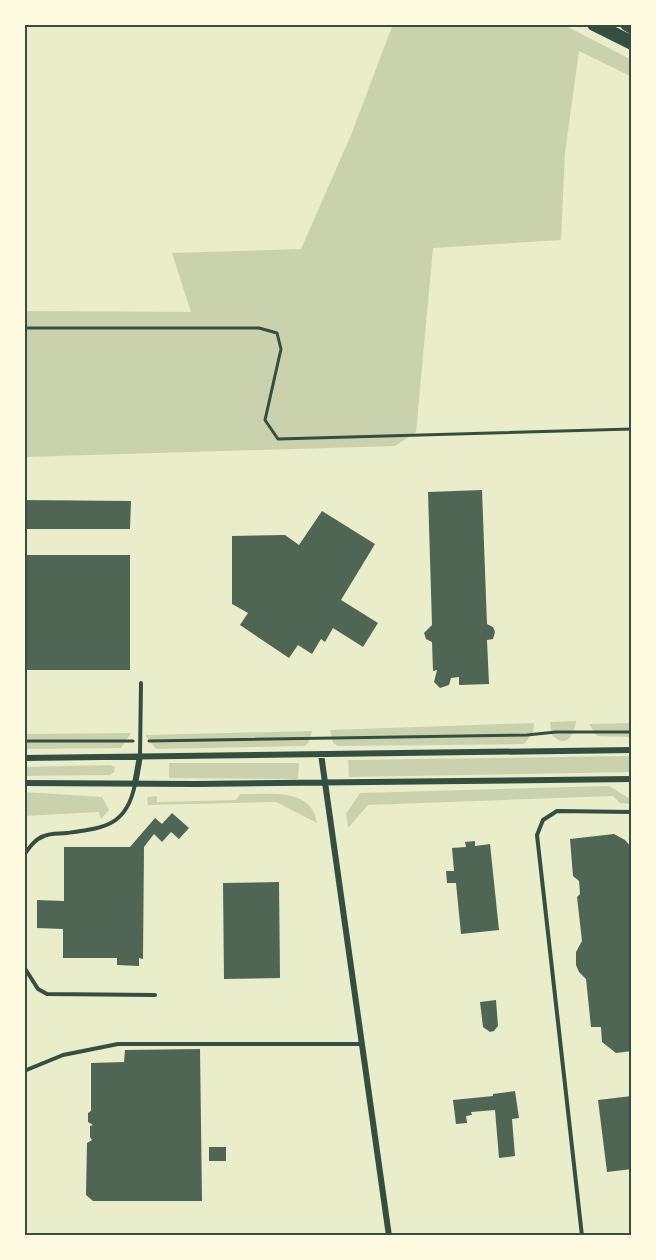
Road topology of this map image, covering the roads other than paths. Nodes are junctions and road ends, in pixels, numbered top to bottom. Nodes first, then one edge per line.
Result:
1 (594, 24) edge
2 (627, 24) edge
3 (632, 27) edge
4 (632, 43) edge
5 (141, 683) dead end
6 (632, 750) edge
7 (321, 753) junction
8 (140, 756) junction
9 (24, 758) edge
10 (632, 779) edge
11 (24, 783) edge
12 (324, 783) junction
13 (135, 784) junction
14 (632, 812) edge
15 (24, 855) edge
16 (24, 967) edge
17 (154, 995) dead end
18 (363, 1044) junction
19 (24, 1071) edge
20 (389, 1236) edge
21 (582, 1236) edge

1 - 4 highway
2 - 3 highway
5 - 8 lane
6 - 7 street
7 - 8 street
7 - 12 street
8 - 9 street
8 - 13 street
10 - 12 street
11 - 13 street
12 - 13 street
12 - 18 street
13 - 15 lane
14 - 21 lane
16 - 17 lane
18 - 19 lane
18 - 20 street

